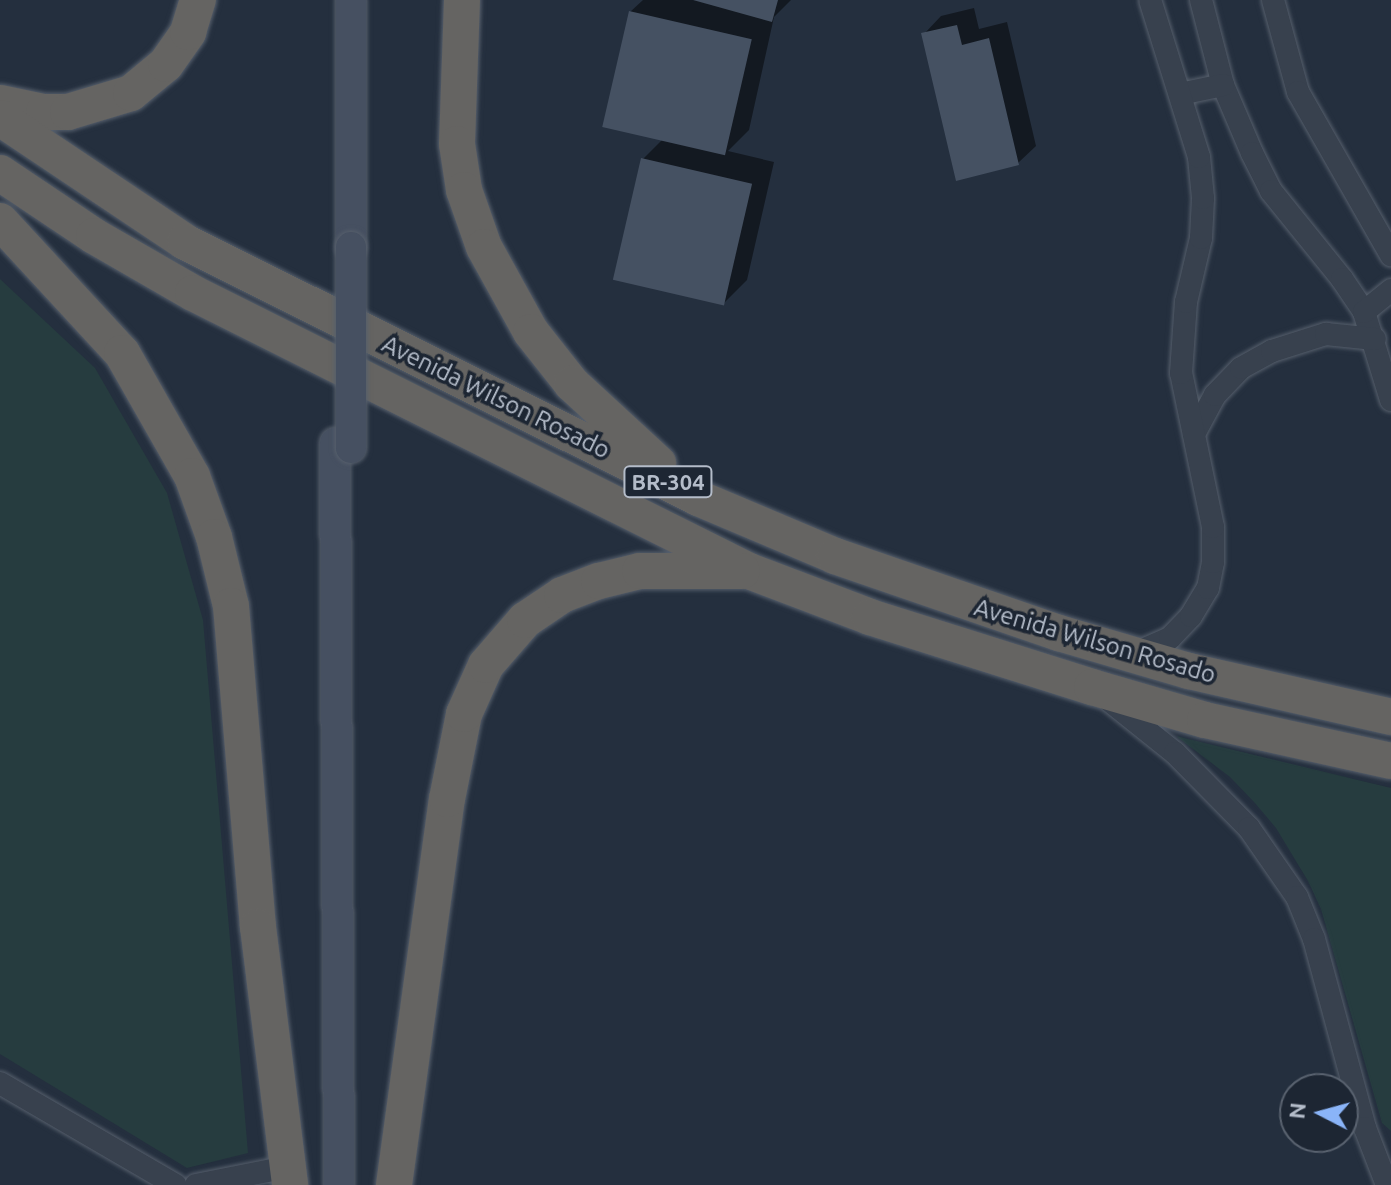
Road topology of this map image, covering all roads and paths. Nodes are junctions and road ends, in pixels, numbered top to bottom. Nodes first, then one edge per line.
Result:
1 (198, 0) edge
2 (331, 0) edge
3 (351, 0) edge
4 (462, 0) edge
5 (1150, 0) edge
6 (1201, 0) edge
7 (1273, 0) edge
8 (1223, 85) junction
9 (1180, 94) junction
10 (0, 103) edge
11 (0, 118) edge
12 (0, 173) edge
13 (0, 221) edge
14 (1388, 239) edge
15 (344, 246) junction
16 (1391, 290) edge
17 (1364, 312) junction
18 (1375, 339) junction
19 (1391, 400) edge
20 (1194, 434) junction
21 (343, 445) junction
22 (698, 498) junction
23 (749, 571) junction
24 (1131, 655) junction
25 (1092, 687) junction
26 (1391, 717) edge
27 (1391, 761) edge
28 (0, 1083) edge
29 (1365, 1128) junction
30 (1391, 1145) edge
31 (289, 1176) edge
32 (175, 1185) edge
33 (196, 1185) edge
34 (339, 1185) edge
35 (356, 1185) edge
36 (394, 1185) edge
37 (1387, 1185) edge

1 - 10 highway
2 - 15 main road
3 - 15 main road
4 - 22 highway
5 - 9 street
6 - 8 street
7 - 14 street
8 - 9 street
8 - 17 street
9 - 20 street
11 - 22 highway, Avenida Wilson Rosado / BR-304
12 - 23 highway, Avenida Wilson Rosado / BR-304
13 - 31 highway
15 - 21 main road, bridge
16 - 17 street
17 - 18 street
18 - 19 street
18 - 20 street
20 - 24 street
21 - 34 main road
21 - 35 main road
22 - 24 highway, Avenida Wilson Rosado / BR-304
23 - 25 highway, Avenida Wilson Rosado / BR-304
23 - 36 highway
24 - 26 highway, Avenida Wilson Rosado / BR-304
25 - 27 highway, Avenida Wilson Rosado / BR-304
25 - 29 street
28 - 32 street
29 - 30 street
29 - 37 street
31 - 33 street

